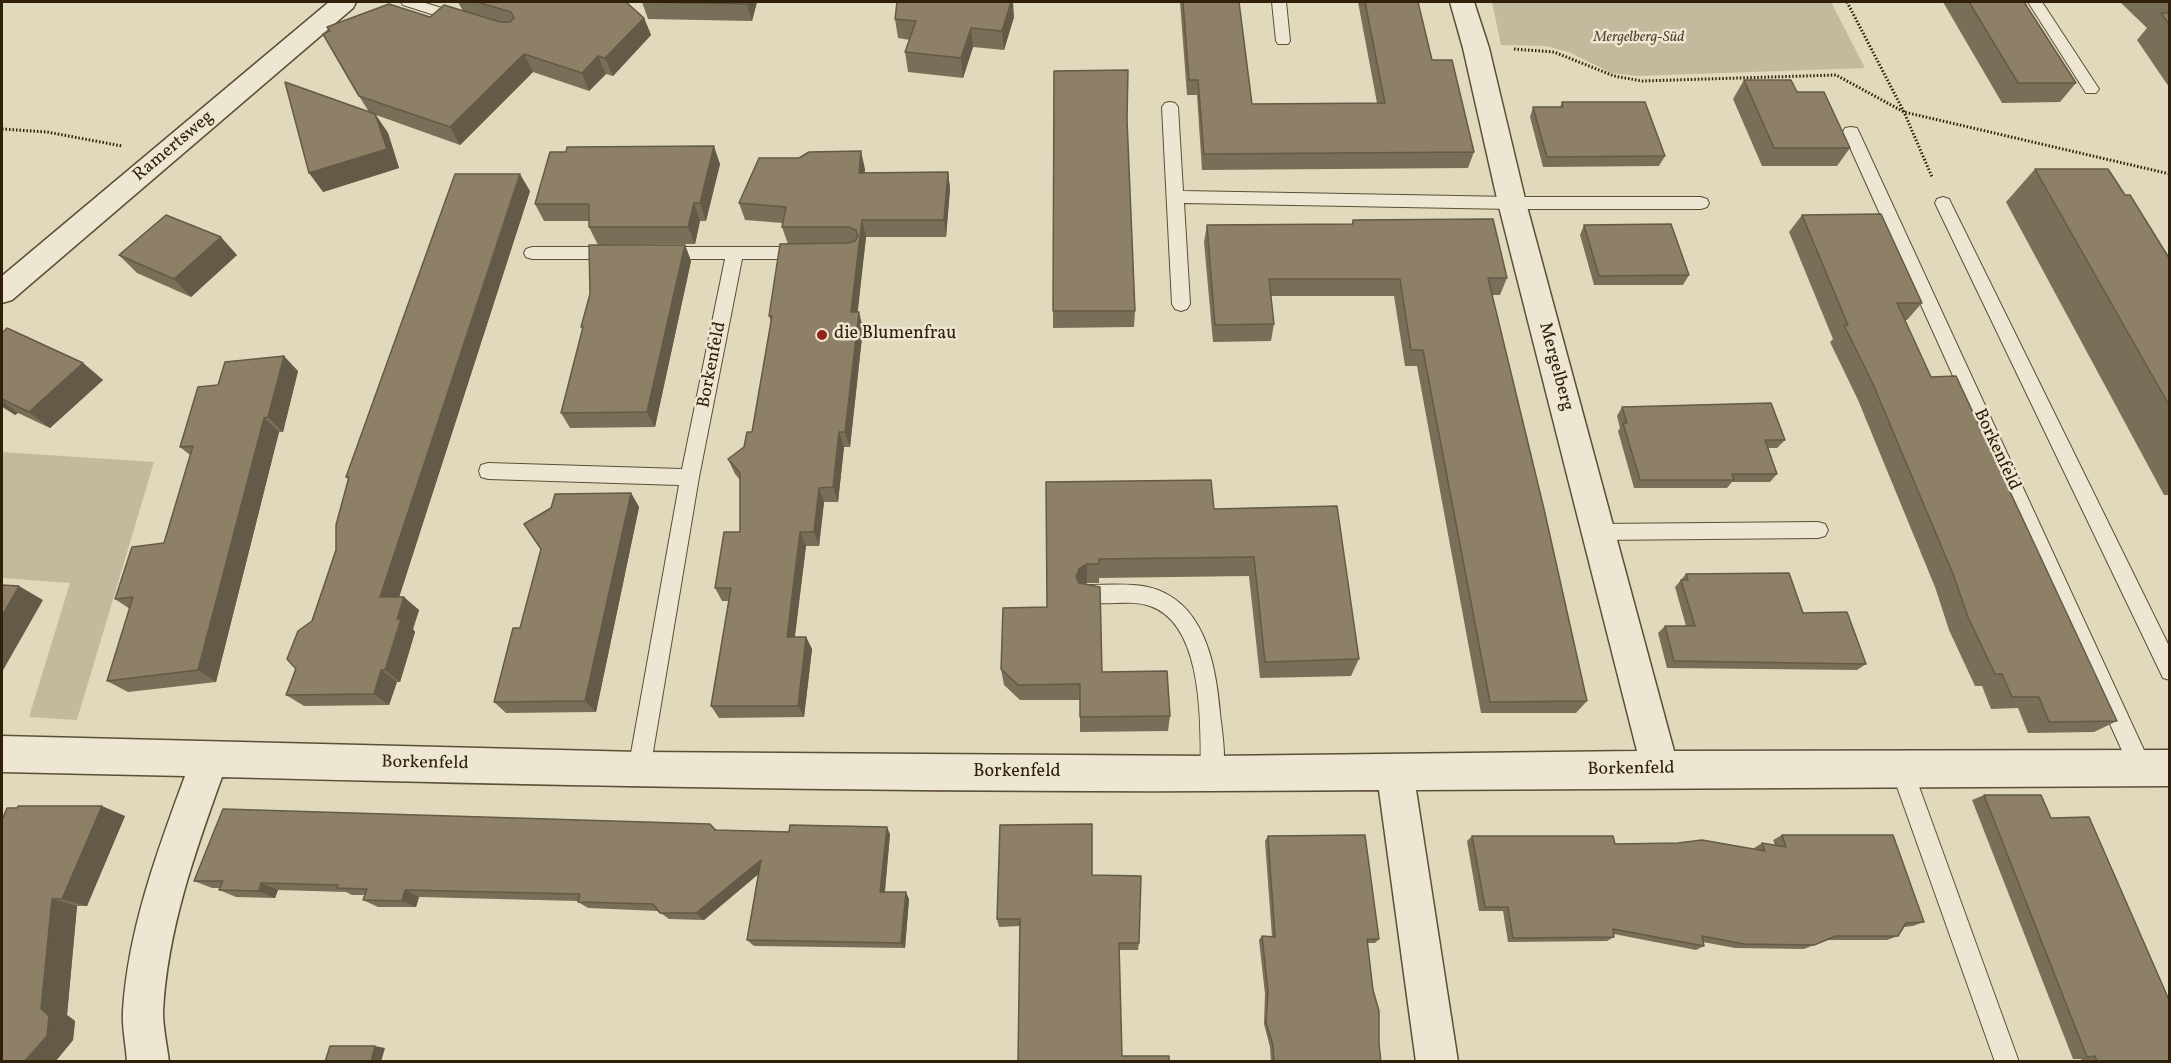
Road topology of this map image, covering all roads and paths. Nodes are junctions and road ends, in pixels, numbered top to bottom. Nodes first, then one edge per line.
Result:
1 (344, 2) edge
2 (408, 2) edge
3 (1279, 2) edge
4 (1462, 2) edge
5 (1847, 2) edge
6 (2035, 2) edge
7 (482, 25) edge
8 (1283, 41) dead end
9 (1476, 48) junction
10 (2091, 89) dead end
11 (1170, 107) dead end
12 (1904, 112) junction
13 (2, 129) edge
14 (1851, 132) dead end
15 (163, 157) junction
16 (2169, 174) edge
17 (1176, 197) junction
18 (1943, 202) joint
19 (1512, 203) junction
20 (1701, 203) dead end
21 (532, 253) dead end
22 (628, 253) edge
23 (652, 253) edge
24 (735, 253) junction
25 (817, 253) edge
26 (2, 292) edge
27 (1181, 304) dead end
28 (488, 471) dead end
29 (690, 477) junction
30 (1818, 530) dead end
31 (1598, 532) junction
32 (1088, 594) edge
33 (2169, 671) edge
34 (2, 754) edge
35 (210, 759) junction
36 (2155, 768) edge
37 (1660, 769) junction
38 (639, 770) junction
39 (1902, 770) junction
40 (1395, 773) junction
41 (1212, 774) junction
42 (148, 1062) edge
43 (1437, 1062) edge
44 (2007, 1062) edge

1 - 15 street, Ramertsweg
2 - 7 lane
3 - 8 lane
4 - 9 street, Mergelberg
5 - 12 path
6 - 10 lane
9 - 12 path
9 - 19 street, Mergelberg
11 - 17 lane
12 - 16 path
12 - 18 path
13 - 15 path
14 - 36 lane, Borkenfeld
15 - 26 street, Ramertsweg
17 - 19 lane
17 - 27 lane
18 - 33 lane
19 - 20 lane
19 - 31 street, Mergelberg
21 - 22 lane
23 - 24 lane
24 - 25 lane
24 - 29 lane, Borkenfeld
28 - 29 lane
29 - 38 lane, Borkenfeld
30 - 31 lane
31 - 37 street, Mergelberg
32 - 41 lane
34 - 35 street, Borkenfeld
35 - 38 street, Borkenfeld
35 - 42 street
36 - 39 street, Borkenfeld
37 - 39 street, Borkenfeld
37 - 40 street, Borkenfeld
38 - 41 street, Borkenfeld
39 - 44 lane
40 - 41 street, Borkenfeld
40 - 43 street

